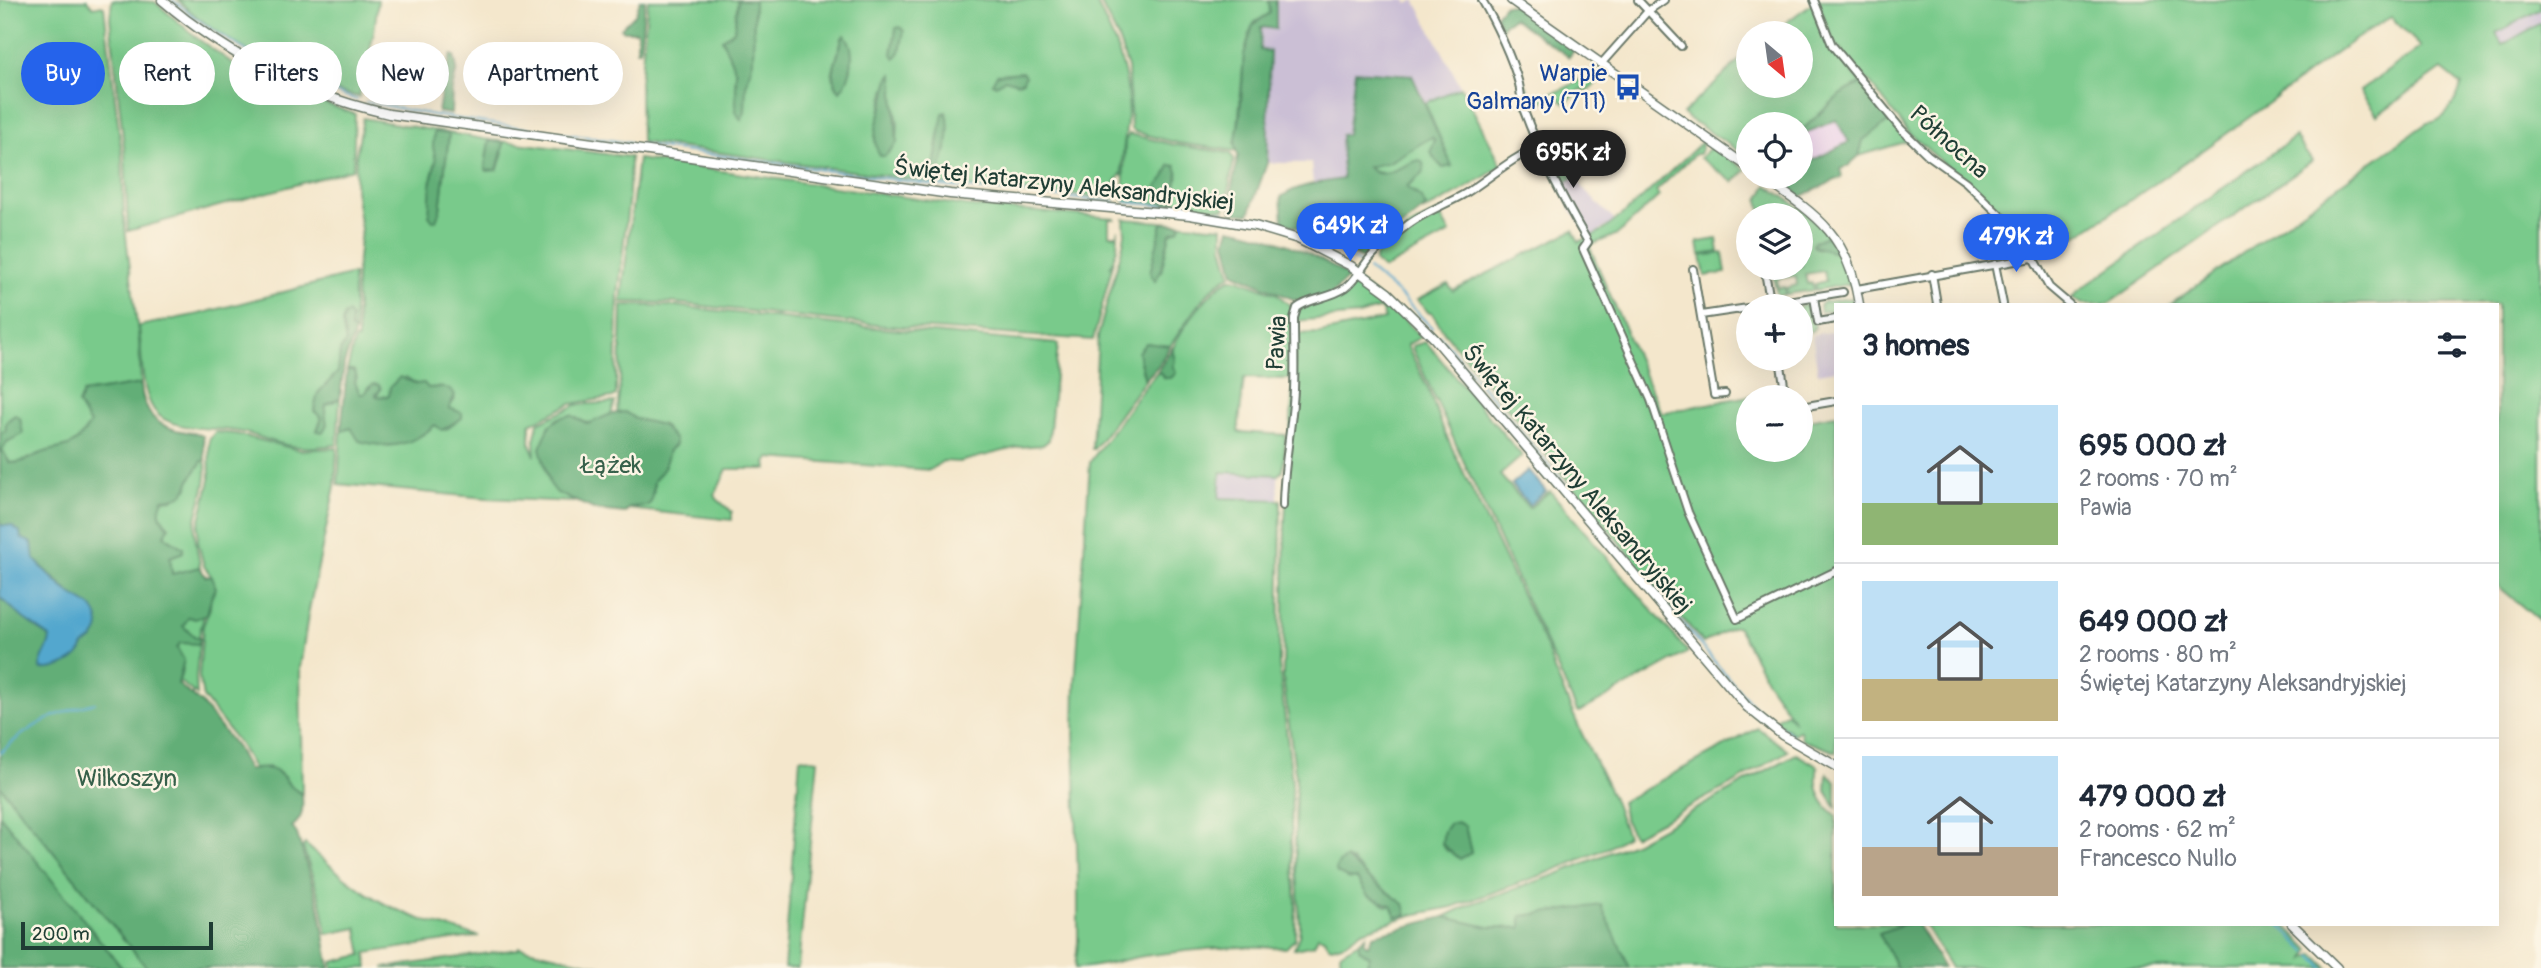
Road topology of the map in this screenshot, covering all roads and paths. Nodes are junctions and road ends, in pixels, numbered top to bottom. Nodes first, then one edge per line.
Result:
1 (162, 0) edge
2 (1482, 0) edge
3 (1511, 0) edge
4 (1638, 0) edge
5 (1664, 0) edge
6 (1815, 0) edge
7 (1648, 11) junction
8 (1681, 46) dead end
9 (1601, 64) junction
10 (1538, 147) junction
11 (1736, 159) edge
12 (1779, 189) edge
13 (2032, 258) junction
14 (1995, 264) junction
15 (1693, 269) dead end
16 (1360, 272) junction
17 (1932, 274) junction
18 (1857, 289) junction
19 (1843, 292) dead end
20 (1814, 297) joint
21 (1859, 303) edge
22 (1937, 303) edge
23 (2003, 303) edge
24 (2068, 303) edge
25 (1736, 310) edge
26 (1701, 316) junction
27 (1834, 319) edge
28 (1725, 394) dead end
29 (1834, 401) edge
30 (1813, 405) edge
31 (1283, 506) dead end
32 (1834, 572) edge
33 (1817, 754) junction
34 (1834, 758) edge
35 (1834, 765) edge
36 (2294, 926) edge
37 (2337, 968) edge

1 - 16 street, Świętej Katarzyny Aleksandryjskiej
2 - 10 street
3 - 9 street
4 - 7 street
5 - 7 street
6 - 13 street, Północna
7 - 8 street
7 - 9 street
9 - 11 street
10 - 16 street, Pawia
10 - 32 street
12 - 18 street
13 - 14 street
13 - 24 street, Północna
14 - 17 street
14 - 23 street
15 - 26 street
16 - 31 street, Pawia
16 - 33 street, Świętej Katarzyny Aleksandryjskiej
17 - 18 street
17 - 22 street
18 - 21 street
19 - 20 street
20 - 27 street
25 - 26 street
26 - 28 street
29 - 30 street
33 - 34 street, Świętej Katarzyny Aleksandryjskiej
33 - 35 street, Świętej Katarzyny Aleksandryjskiej
36 - 37 street

